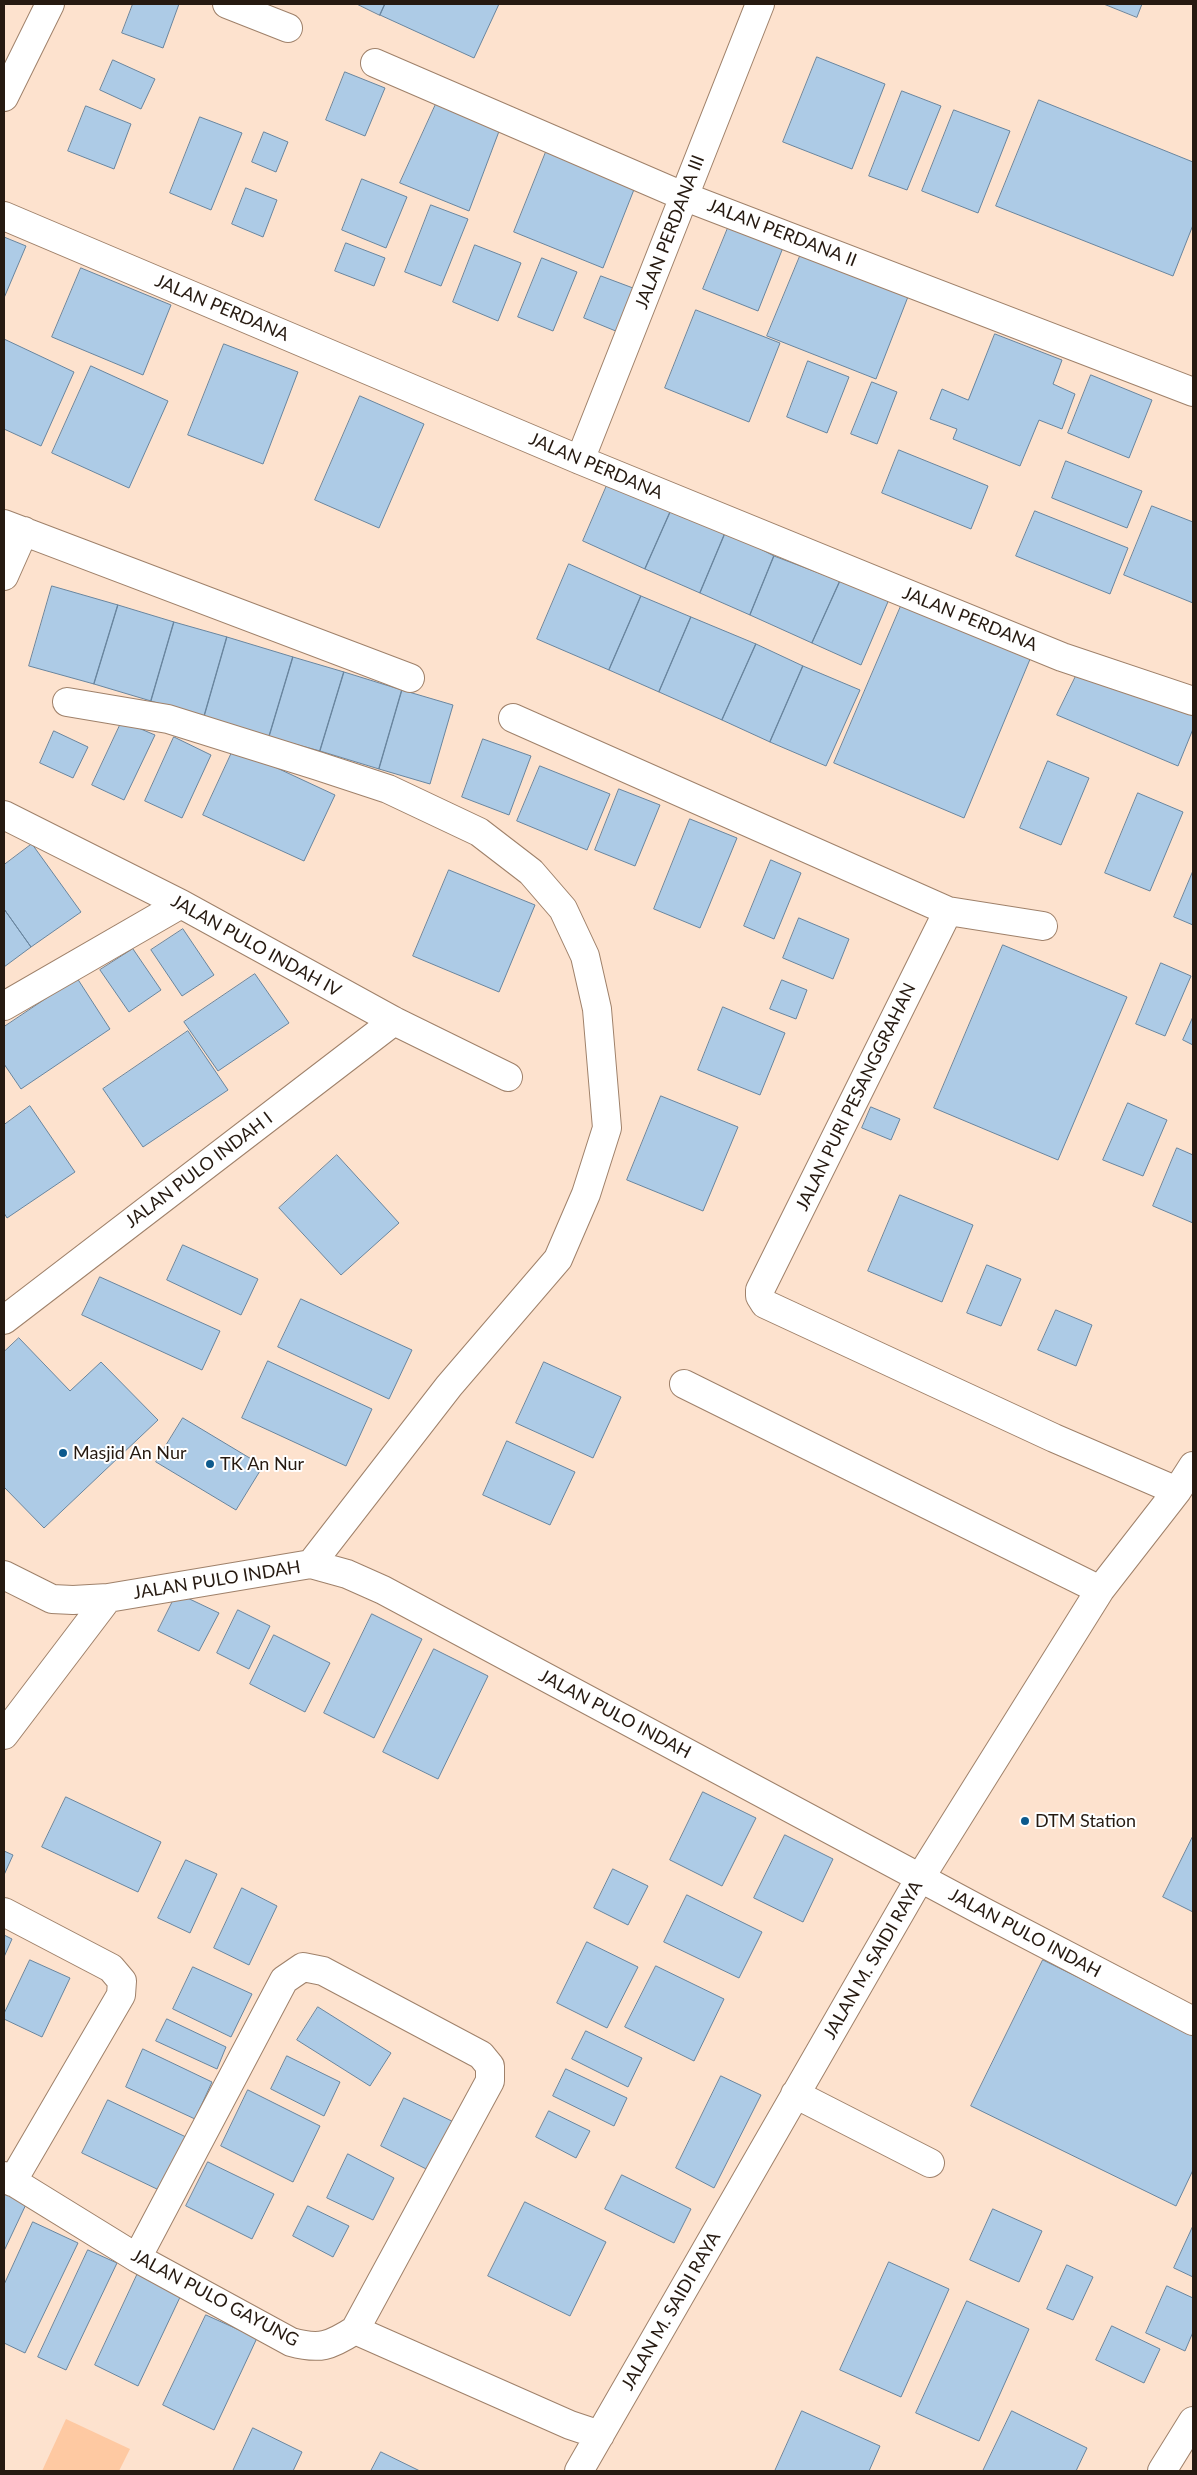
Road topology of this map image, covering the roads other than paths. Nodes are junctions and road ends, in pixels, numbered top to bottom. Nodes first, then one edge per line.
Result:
1 (50, 4) edge
2 (228, 4) edge
3 (760, 4) edge
4 (288, 28) dead end
5 (375, 63) dead end
6 (4, 97) edge
7 (683, 196) junction
8 (4, 216) edge
9 (1193, 392) edge
10 (580, 460) junction
11 (14, 528) edge
12 (4, 576) edge
13 (410, 678) dead end
14 (1193, 701) edge
15 (67, 702) dead end
16 (513, 718) dead end
17 (4, 815) edge
18 (181, 904) junction
19 (948, 912) junction
20 (1043, 926) dead end
21 (4, 1006) edge
22 (394, 1021) junction
23 (508, 1076) dead end
24 (4, 1320) edge
25 (684, 1384) dead end
26 (1193, 1466) edge
27 (1177, 1491) junction
28 (311, 1564) junction
29 (4, 1575) edge
30 (1100, 1590) junction
31 (108, 1598) junction
32 (4, 1735) edge
33 (920, 1878) junction
34 (4, 1912) edge
35 (1193, 2021) edge
36 (795, 2094) junction
37 (930, 2163) dead end
38 (8, 2179) edge
39 (137, 2258) junction
40 (355, 2330) junction
41 (1193, 2421) edge
42 (600, 2435) junction
43 (579, 2471) edge
44 (1162, 2471) edge

1 - 6 street
2 - 4 street
3 - 7 street, JALAN PERDANA III
5 - 7 street, JALAN PERDANA II
7 - 9 street, JALAN PERDANA II
7 - 10 street, JALAN PERDANA III
8 - 10 street, JALAN PERDANA
10 - 14 street, JALAN PERDANA
11 - 12 street
11 - 13 street
15 - 28 street
16 - 19 street
17 - 18 street, JALAN PULO INDAH IV
18 - 21 street
18 - 22 street, JALAN PULO INDAH IV
19 - 20 street
19 - 27 street, JALAN PURI PESANGGRAHAN
22 - 23 street, JALAN PULO INDAH IV
22 - 24 street, JALAN PULO INDAH I
25 - 30 street
26 - 27 street, JALAN M. SAIDI RAYA
27 - 30 street, JALAN M. SAIDI RAYA
28 - 31 street, JALAN PULO INDAH
28 - 33 street, JALAN PULO INDAH
29 - 31 street, JALAN PULO INDAH
30 - 33 street, JALAN M. SAIDI RAYA
31 - 32 street
33 - 35 street, JALAN PULO INDAH
33 - 36 street, JALAN M. SAIDI RAYA
34 - 38 street
36 - 37 street
36 - 42 street, JALAN M. SAIDI RAYA
38 - 39 street, JALAN PULO GAYUNG
39 - 40 street, JALAN PULO GAYUNG
39 - 40 street
40 - 42 street
41 - 44 street
42 - 43 street, JALAN M. SAIDI RAYA

